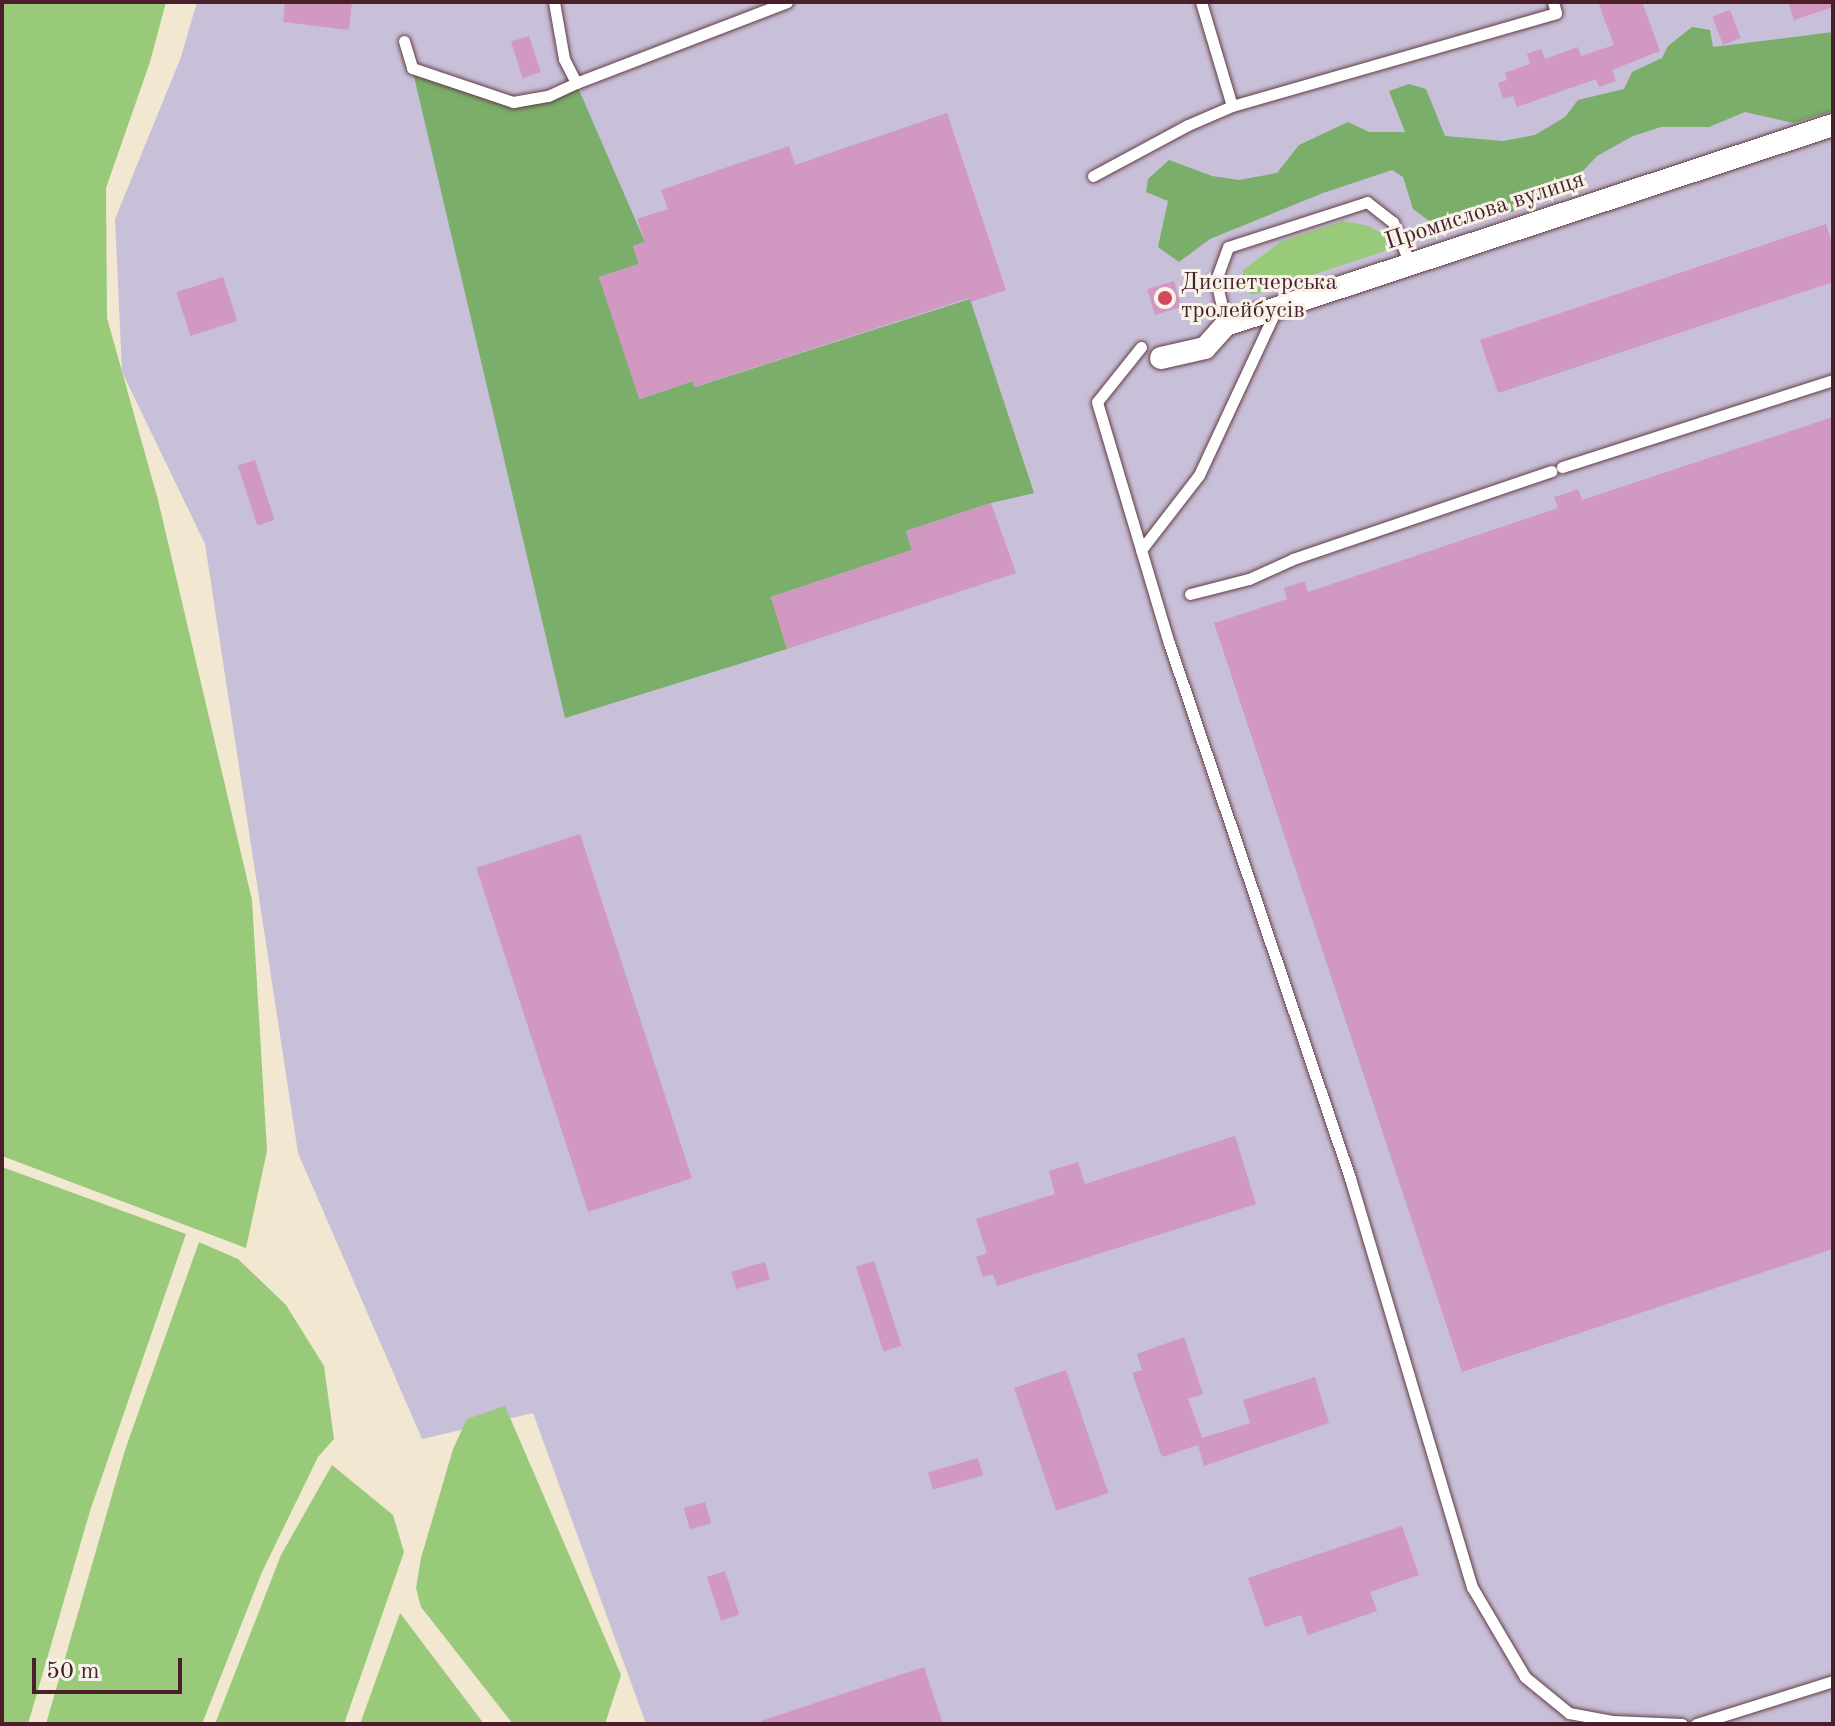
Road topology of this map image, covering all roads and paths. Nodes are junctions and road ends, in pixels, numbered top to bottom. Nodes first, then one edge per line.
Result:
1 (554, 2) edge
2 (787, 2) edge
3 (1201, 2) edge
4 (1553, 2) edge
5 (404, 41) dead end
6 (576, 83) junction
7 (1232, 106) junction
8 (1833, 125) edge
9 (1093, 176) dead end
10 (1410, 264) junction
11 (1277, 308) junction
12 (1226, 325) junction
13 (1151, 353) joint
14 (1833, 380) edge
15 (1141, 550) junction
16 (1190, 594) dead end
17 (1833, 1681) edge
18 (1682, 1724) edge
19 (1696, 1724) edge

1 - 6 lane
2 - 6 lane
3 - 7 lane
4 - 7 lane
5 - 6 lane
7 - 9 lane
8 - 10 street, Промислова вулиця
10 - 11 street, Промислова вулиця
10 - 12 lane
11 - 12 street, Промислова вулиця
11 - 15 lane
12 - 13 street, Промислова вулиця
13 - 15 lane
14 - 16 lane
15 - 18 lane
17 - 19 lane

